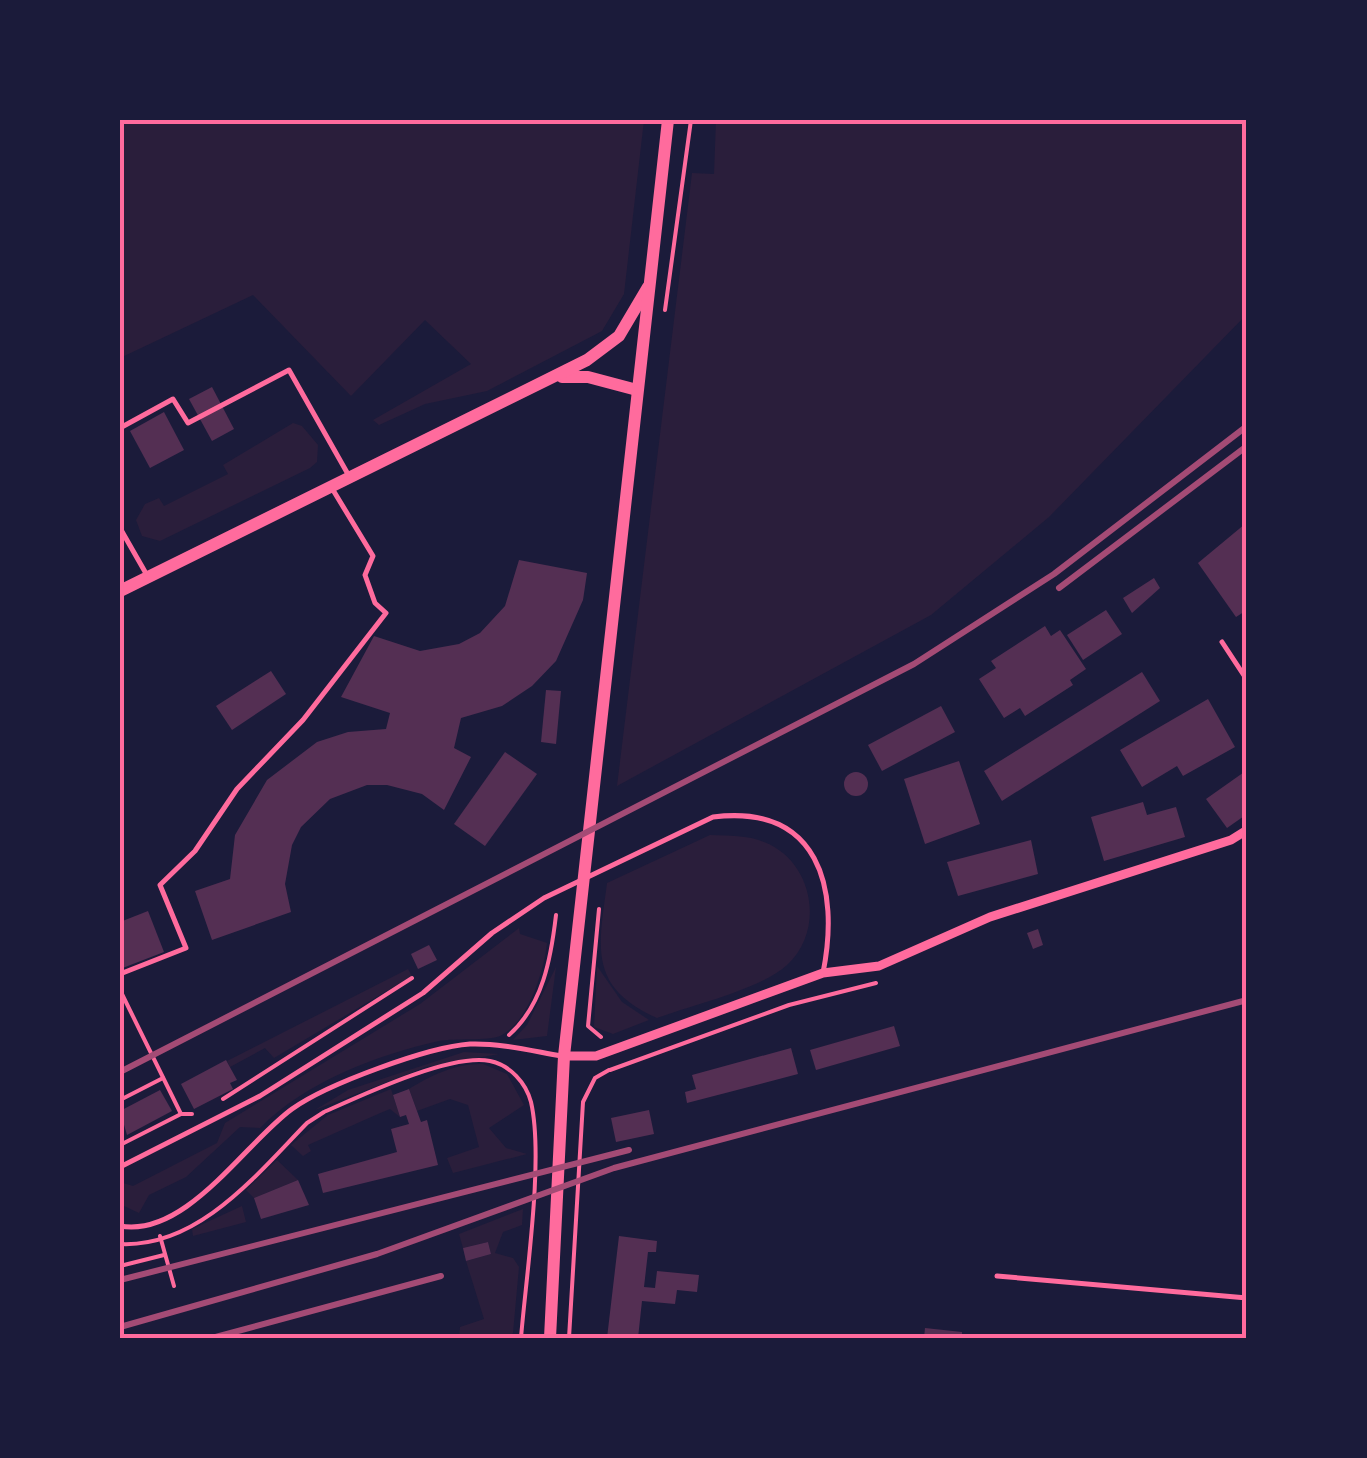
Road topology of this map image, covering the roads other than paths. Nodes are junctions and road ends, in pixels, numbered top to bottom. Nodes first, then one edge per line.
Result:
1 (668, 120) edge
2 (649, 285) junction
3 (555, 378) junction
4 (637, 390) junction
5 (120, 428) edge
6 (351, 478) junction
7 (332, 488) junction
8 (120, 528) edge
9 (148, 578) junction
10 (120, 591) edge
11 (1222, 642) dead end
12 (1247, 680) edge
13 (1247, 830) edge
14 (823, 973) junction
15 (120, 974) edge
16 (564, 1056) junction
17 (120, 1167) edge
18 (120, 1226) edge
19 (997, 1276) dead end
20 (1247, 1298) edge
21 (550, 1338) edge

1 - 2 main road
2 - 3 main road
2 - 4 main road
3 - 4 main road
3 - 6 main road
4 - 16 main road
5 - 6 lane
6 - 7 main road
7 - 9 main road
7 - 15 lane
8 - 9 lane
9 - 10 main road
11 - 12 lane
13 - 14 street
14 - 16 street
14 - 17 lane
16 - 18 lane
16 - 21 main road
19 - 20 lane

